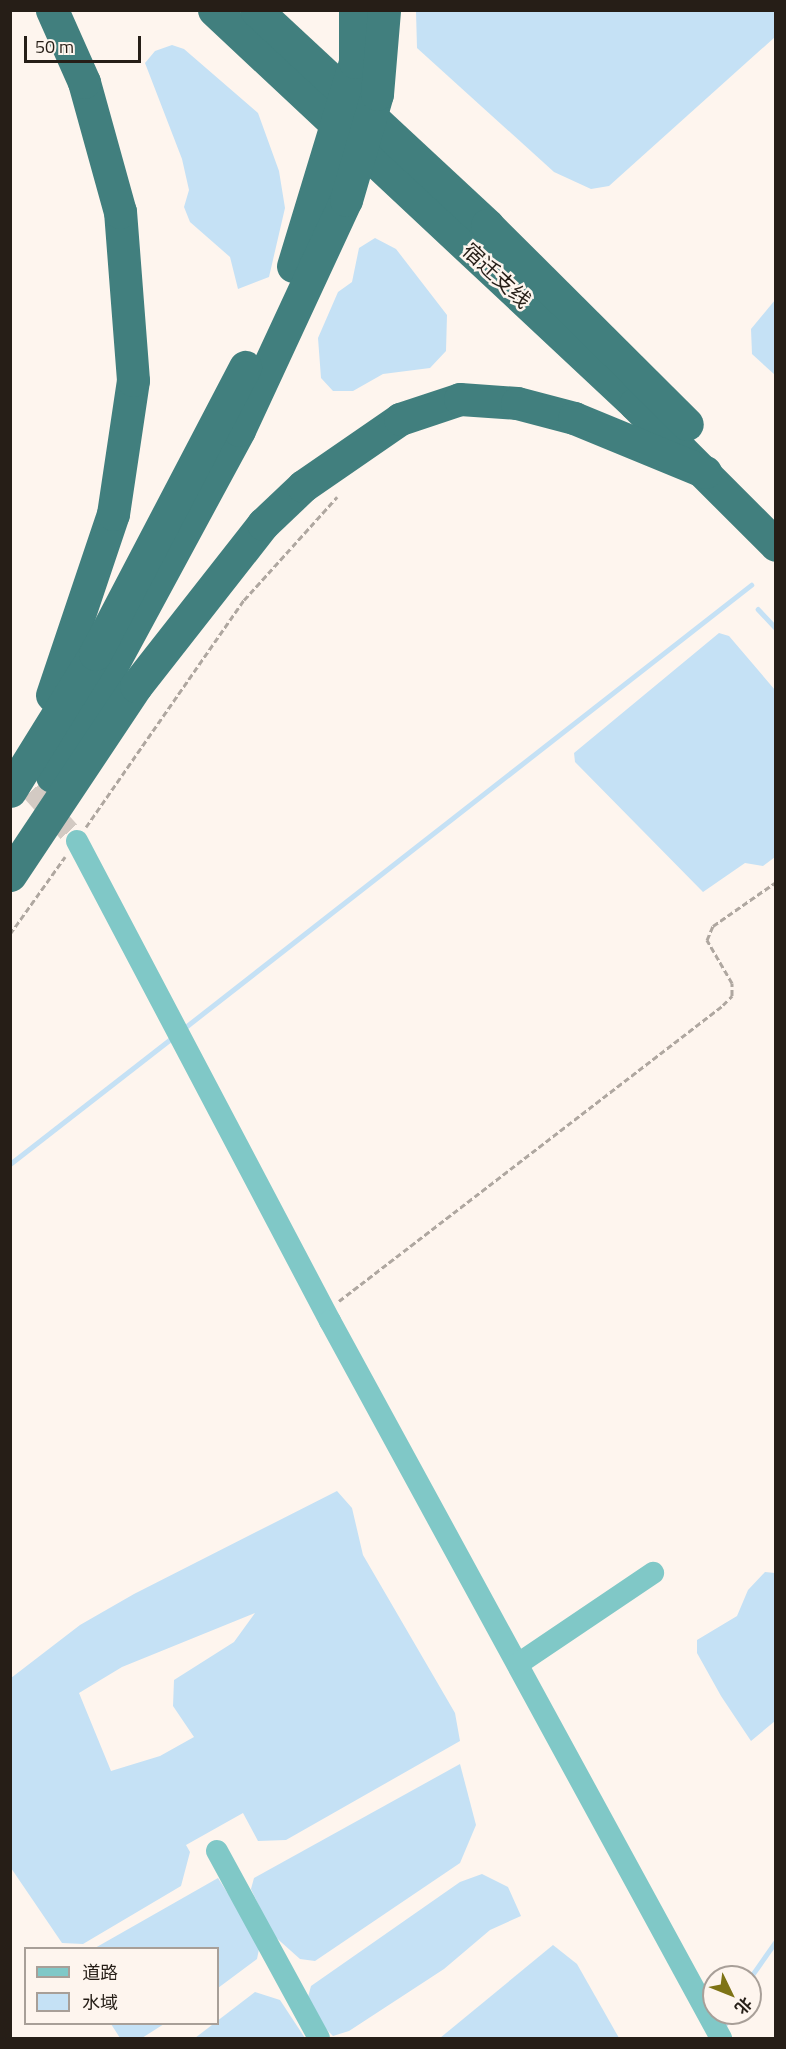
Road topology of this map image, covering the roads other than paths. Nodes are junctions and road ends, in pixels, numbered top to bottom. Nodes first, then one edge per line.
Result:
1 (52, 10) edge
2 (214, 10) edge
3 (256, 10) edge
4 (267, 10) edge
5 (355, 10) edge
6 (384, 10) edge
7 (297, 47) junction
8 (705, 472) junction
9 (194, 490) junction
10 (776, 512) edge
11 (776, 544) edge
12 (10, 771) edge
13 (10, 790) edge
14 (77, 841) tunnel mouth
15 (10, 845) edge
16 (10, 875) edge
17 (653, 1573) dead end
18 (518, 1664) junction
19 (218, 1851) dead end
20 (719, 2033) edge
21 (319, 2038) edge

1 - 12 highway
2 - 8 highway, 宿迁支线
3 - 7 highway, 宿迁支线
4 - 7 highway
5 - 9 highway
6 - 9 highway
7 - 10 highway, 宿迁支线
8 - 11 highway, 宿迁支线
8 - 16 highway
9 - 13 highway
9 - 15 highway
14 - 18 street
17 - 18 street
18 - 20 street
19 - 21 street

